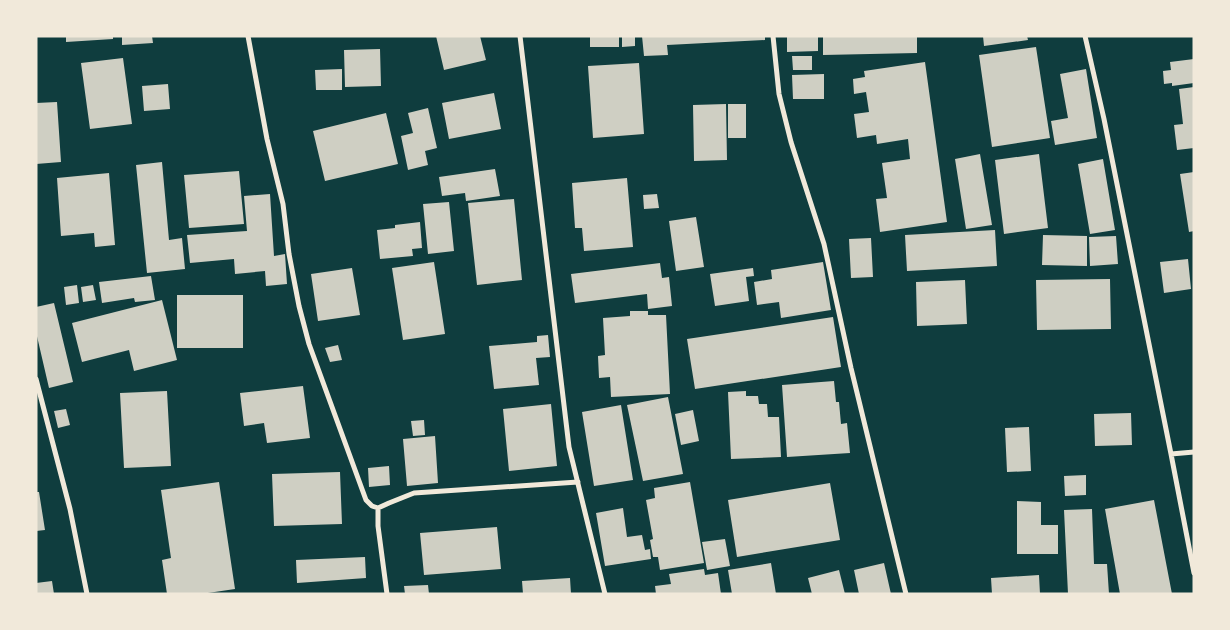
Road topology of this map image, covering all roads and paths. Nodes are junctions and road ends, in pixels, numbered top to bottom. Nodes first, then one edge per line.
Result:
1 (248, 36) edge
2 (520, 36) edge
3 (773, 36) edge
4 (1085, 36) edge
5 (36, 379) edge
6 (1194, 452) edge
7 (1171, 454) junction
8 (578, 482) junction
9 (378, 508) junction
10 (1194, 573) edge
11 (87, 594) edge
12 (387, 594) edge
13 (605, 594) edge
14 (906, 594) edge

1 - 9 street
2 - 8 street
3 - 14 street
4 - 7 street
5 - 11 street
6 - 7 street
7 - 10 street
8 - 9 street
8 - 13 street
9 - 12 street

